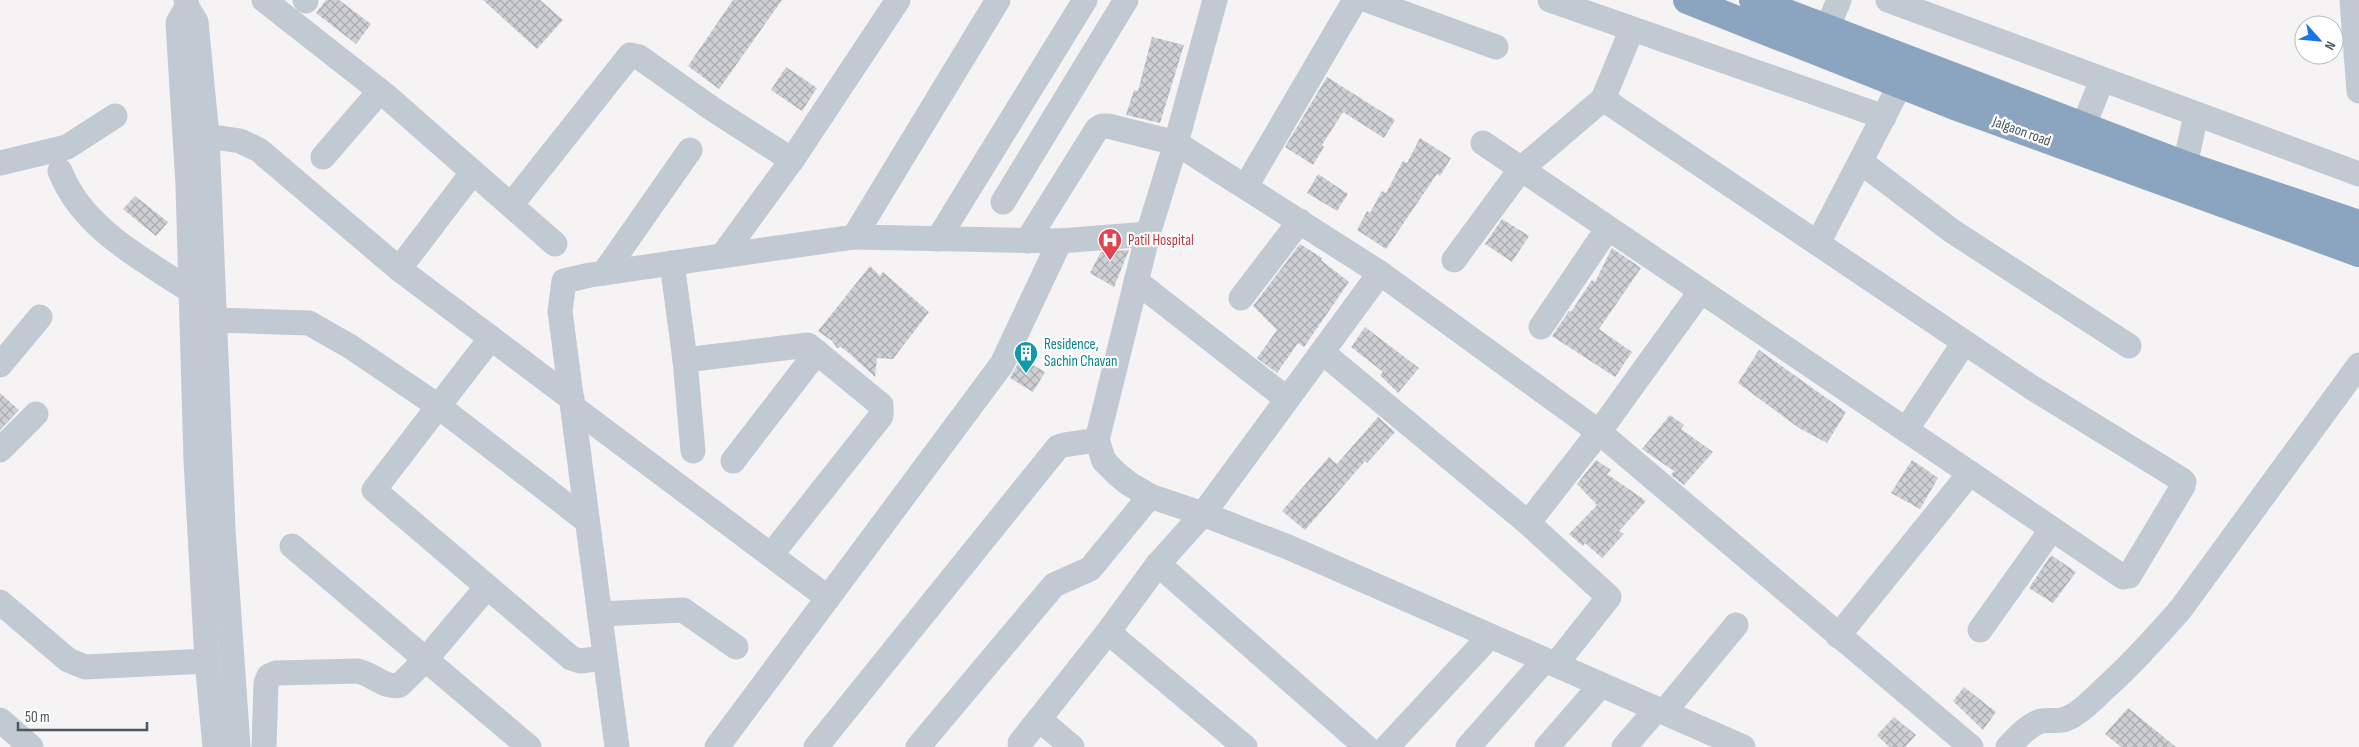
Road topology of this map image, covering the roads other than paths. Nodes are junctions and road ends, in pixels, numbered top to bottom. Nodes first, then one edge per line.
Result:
1 (264, 0) edge
2 (898, 0) edge
3 (998, 0) edge
4 (1085, 0) edge
5 (1126, 0) edge
6 (1215, 0) edge
7 (1355, 0) edge
8 (1367, 0) edge
9 (1550, 0) edge
10 (1687, 0) edge
11 (1753, 0) edge
12 (1839, 0) edge
13 (1888, 0) edge
14 (2352, 0) edge
15 (187, 3) edge
16 (1632, 29) junction
17 (1827, 29) junction
18 (1496, 47) dead end
19 (2102, 80) junction
20 (1900, 85) junction
21 (380, 91) junction
22 (2359, 92) edge
23 (1603, 99) junction
24 (2196, 115) junction
25 (115, 116) dead end
26 (1884, 117) junction
27 (2083, 127) junction
28 (207, 136) junction
29 (1483, 143) dead end
30 (1176, 144) junction
31 (690, 150) dead end
32 (323, 157) dead end
33 (792, 160) junction
34 (0, 162) edge
35 (1861, 162) junction
36 (2185, 166) junction
37 (1521, 169) junction
38 (60, 170) dead end
39 (473, 172) junction
40 (2359, 174) edge
41 (1246, 186) junction
42 (1002, 202) dead end
43 (511, 205) junction
44 (1300, 222) junction
45 (2359, 224) edge
46 (1608, 228) junction
47 (1148, 234) junction
48 (854, 237) junction
49 (938, 240) junction
50 (1027, 241) junction
51 (1060, 241) junction
52 (1818, 243) junction
53 (555, 244) dead end
54 (2359, 253) edge
55 (722, 256) junction
56 (1454, 260) dead end
57 (672, 263) junction
58 (399, 269) junction
59 (604, 273) junction
60 (1380, 273) junction
61 (1136, 281) junction
62 (190, 291) junction
63 (1701, 291) junction
64 (1242, 298) dead end
65 (40, 317) dead end
66 (203, 321) junction
67 (1541, 327) dead end
68 (491, 338) junction
69 (1964, 343) junction
70 (2129, 346) dead end
71 (817, 352) junction
72 (1322, 352) junction
73 (685, 360) junction
74 (0, 365) edge
75 (2359, 365) edge
76 (1287, 399) junction
77 (572, 403) junction
78 (438, 406) junction
79 (36, 414) dead end
80 (1906, 430) junction
81 (1599, 432) junction
82 (1097, 440) junction
83 (0, 450) edge
84 (693, 451) dead end
85 (733, 461) dead end
86 (1970, 474) junction
87 (1150, 496) junction
88 (1203, 514) junction
89 (588, 521) junction
90 (1528, 523) junction
91 (211, 529) junction
92 (2052, 529) junction
93 (292, 546) dead end
94 (771, 555) junction
95 (1158, 564) junction
96 (487, 587) junction
97 (828, 598) junction
98 (0, 602) edge
99 (600, 614) junction
100 (1736, 625) dead end
101 (1980, 630) dead end
102 (1108, 632) junction
103 (1490, 636) junction
104 (1838, 636) junction
105 (736, 646) dead end
106 (605, 658) junction
107 (426, 659) junction
108 (207, 660) junction
109 (1550, 662) junction
110 (1601, 685) junction
111 (1660, 711) junction
112 (1039, 719) junction
113 (0, 720) edge
114 (1706, 740) edge
115 (1020, 743) dead end
116 (31, 747) edge
117 (215, 747) edge
118 (238, 747) edge
119 (264, 747) edge
120 (529, 747) edge
121 (617, 747) edge
122 (717, 747) edge
123 (816, 747) edge
124 (918, 747) edge
125 (1072, 747) edge
126 (1245, 747) edge
127 (1366, 747) edge
128 (1388, 747) edge
129 (1468, 747) edge
130 (1547, 747) edge
131 (1624, 747) edge
132 (1743, 747) edge
133 (1971, 747) edge
134 (2008, 747) edge

1 - 21 street
2 - 33 street
3 - 48 street
4 - 49 street
5 - 42 street
6 - 30 street
7 - 41 street
8 - 18 street
9 - 16 street
10 - 20 highway, Jalgaon road
11 - 17 highway, Jalgaon road
12 - 17 street
13 - 19 street
14 - 22 street
15 - 28 street
15 - 62 street
16 - 23 street
16 - 26 street
17 - 27 highway, Jalgaon road
19 - 24 street
19 - 27 street
20 - 26 street
20 - 54 highway, Jalgaon road
21 - 32 street
21 - 39 street
23 - 37 street
23 - 52 street
24 - 36 street
24 - 40 street
25 - 34 street
26 - 35 street
27 - 36 highway, Jalgaon road
28 - 58 street
28 - 66 street
29 - 37 street
30 - 41 street
30 - 47 street
30 - 50 street
31 - 59 street
33 - 43 street
33 - 55 street
35 - 52 street
35 - 70 street
36 - 45 highway, Jalgaon road
37 - 46 street
37 - 56 street
38 - 62 street
39 - 43 street
39 - 58 street
41 - 44 street
43 - 53 street
44 - 60 street
44 - 64 street
46 - 63 street
46 - 67 street
47 - 51 street
47 - 61 street
48 - 49 street
48 - 55 street
49 - 50 street
50 - 51 street
51 - 97 street
52 - 69 street
55 - 57 street
57 - 59 street
57 - 73 street
58 - 68 street
59 - 77 street
60 - 72 street
60 - 81 street
61 - 76 street
61 - 82 street
62 - 66 street
63 - 80 street
63 - 81 street
65 - 74 street
66 - 78 street
66 - 91 street
68 - 77 street
68 - 78 street
69 - 80 street
69 - 92 street
71 - 73 street
71 - 85 street
71 - 94 street
72 - 76 street
72 - 90 street
73 - 84 street
75 - 134 street
76 - 88 street
77 - 89 street
77 - 94 street
78 - 89 street
78 - 96 street
79 - 83 street
80 - 86 street
81 - 90 street
81 - 104 street
82 - 87 street
82 - 123 street
86 - 92 street
86 - 104 street
87 - 88 street
87 - 124 street
88 - 95 street
88 - 103 street
89 - 99 street
90 - 109 street
91 - 108 street
91 - 118 street
92 - 101 street
93 - 107 street
94 - 97 street
95 - 102 street
95 - 127 street
96 - 106 street
96 - 107 street
97 - 122 street
98 - 108 street
99 - 105 street
99 - 106 street
100 - 111 street
102 - 112 street
102 - 126 street
103 - 109 street
103 - 128 street
104 - 133 street
106 - 121 street
107 - 119 street
107 - 120 street
108 - 117 street
109 - 110 street
109 - 129 street
110 - 111 street
110 - 130 street
111 - 114 street
111 - 131 street
112 - 115 street
112 - 125 street
113 - 116 street
114 - 132 street

